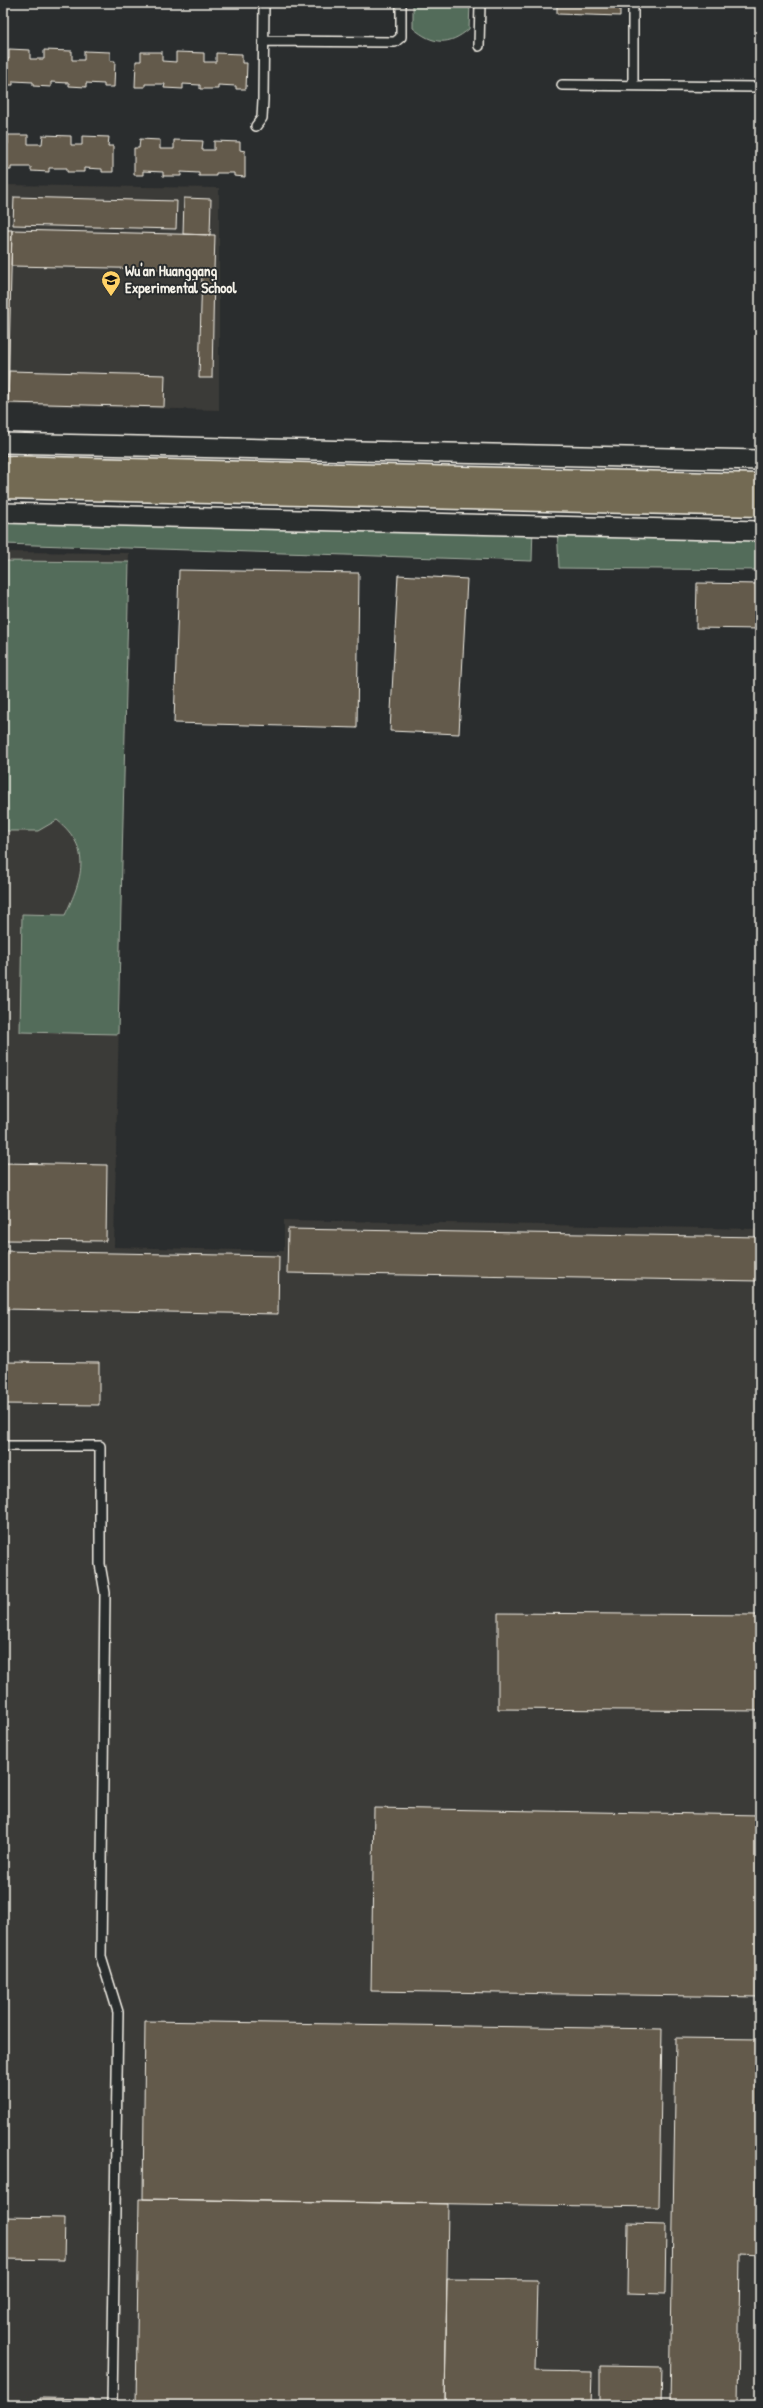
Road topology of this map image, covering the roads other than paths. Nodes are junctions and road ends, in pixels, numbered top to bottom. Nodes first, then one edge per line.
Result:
1 (264, 3) edge
2 (401, 3) edge
3 (480, 3) edge
4 (633, 3) edge
5 (264, 41) junction
6 (480, 46) dead end
7 (562, 84) dead end
8 (633, 86) junction
9 (760, 87) edge
10 (256, 126) dead end
11 (3, 443) edge
12 (760, 460) edge
13 (3, 467) edge
14 (760, 485) edge
15 (3, 487) edge
16 (760, 505) edge
17 (3, 513) edge
18 (760, 531) edge
19 (3, 1446) edge
20 (112, 2405) edge

1 - 5 lane
2 - 5 lane
3 - 6 lane
4 - 8 lane
5 - 10 lane
7 - 8 lane
8 - 9 lane
11 - 12 street
13 - 14 highway
15 - 16 highway
17 - 18 street
19 - 20 lane

